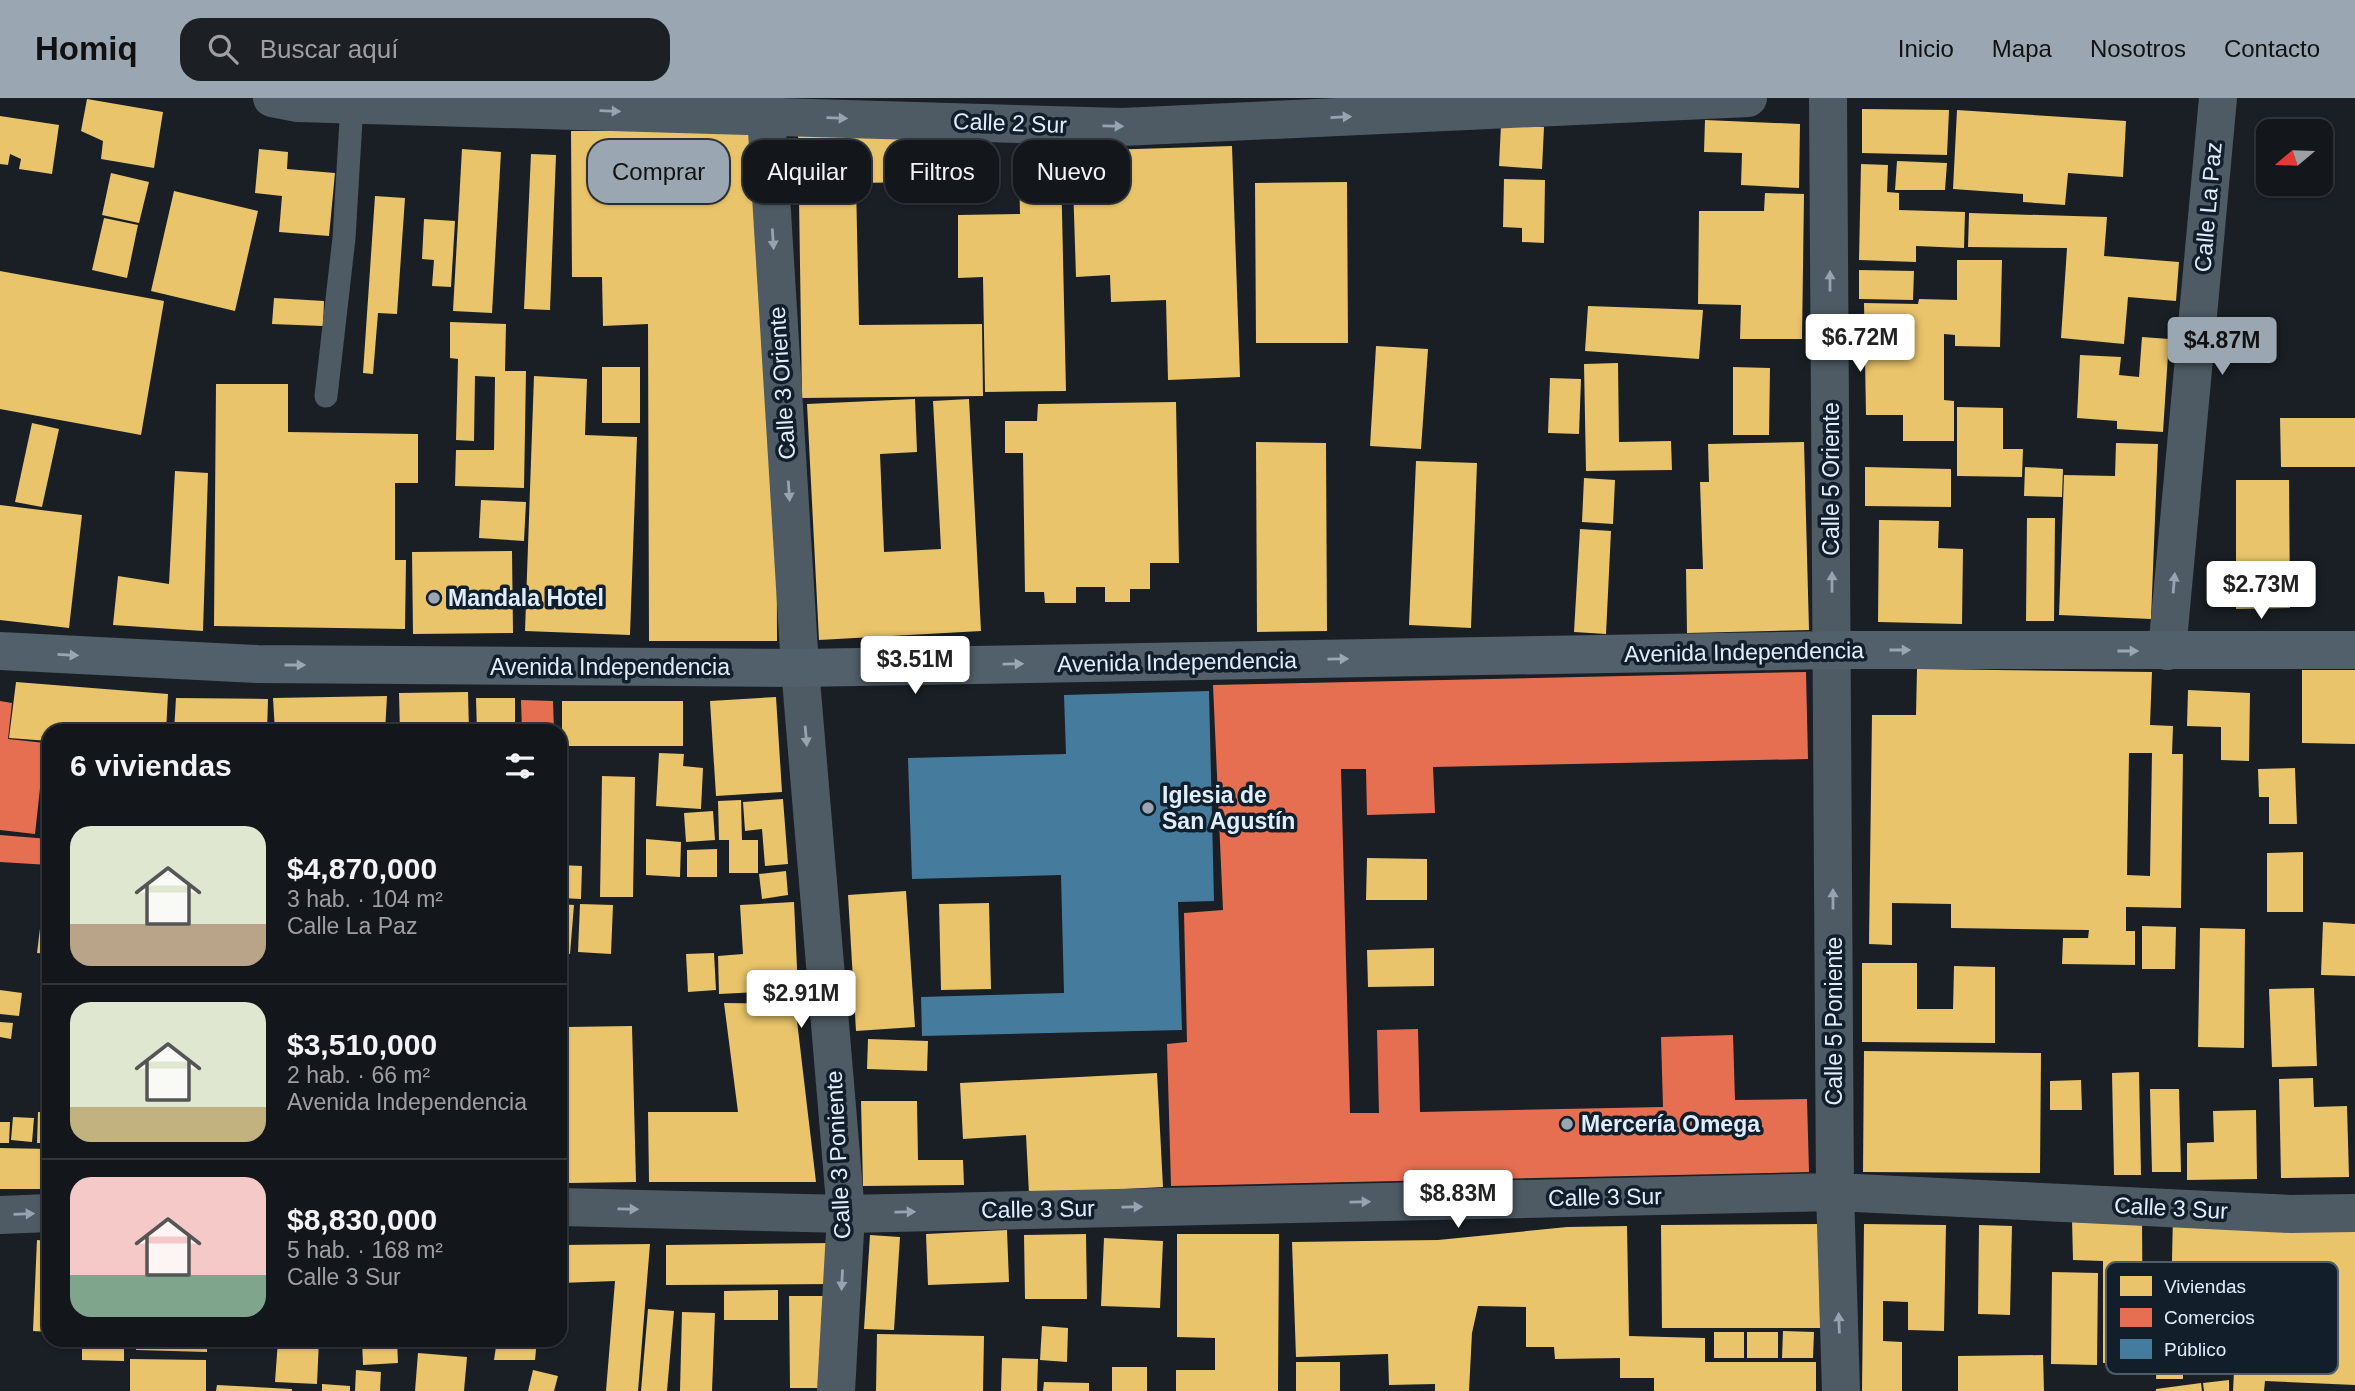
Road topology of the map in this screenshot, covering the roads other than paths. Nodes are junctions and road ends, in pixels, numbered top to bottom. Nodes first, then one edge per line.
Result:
1 (272, 98) edge
2 (1748, 98) edge
3 (1828, 98) edge
4 (2218, 98) edge
5 (352, 103) junction
6 (765, 107) edge
7 (326, 396) dead end
8 (1832, 650) junction
9 (2355, 650) edge
10 (0, 651) edge
11 (2167, 651) junction
12 (800, 668) junction
13 (1835, 1192) junction
14 (567, 1207) edge
15 (42, 1213) edge
16 (2355, 1213) edge
17 (846, 1214) junction
18 (0, 1215) edge
19 (836, 1391) edge
20 (1841, 1391) edge

1 - 5 street, Calle 2 Sur
6 -> 2 street, Calle 2 Sur
8 -> 3 street, Calle 5 Oriente
11 -> 4 street, Calle La Paz
5 -> 6 street, Calle 2 Sur
5 - 7 lane
6 -> 12 street, Calle 3 Oriente
8 -> 11 main road, Avenida Independencia
12 -> 8 main road, Avenida Independencia
13 -> 8 street, Calle 5 Poniente
9 - 11 main road, Avenida Independencia
10 -> 12 main road, Avenida Independencia
12 -> 17 street, Calle 3 Poniente
13 - 16 street, Calle 3 Sur
17 -> 13 street, Calle 3 Sur
20 -> 13 street, Calle 5 Poniente
14 -> 17 street, Calle 3 Sur
18 -> 15 street
17 -> 19 street, Calle 3 Poniente

